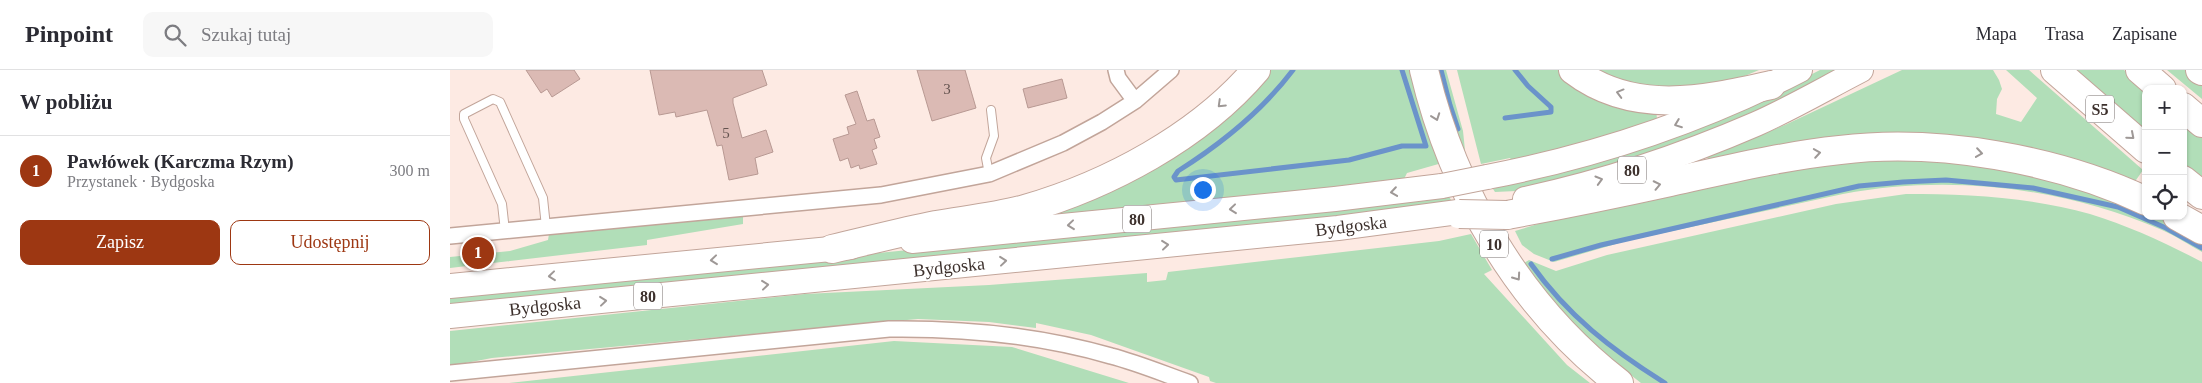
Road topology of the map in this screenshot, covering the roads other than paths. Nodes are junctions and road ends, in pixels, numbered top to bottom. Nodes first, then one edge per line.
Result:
1 (1116, 70) edge
2 (1171, 70) edge
3 (1256, 70) edge
4 (1424, 70) edge
5 (1573, 70) edge
6 (1800, 70) edge
7 (1861, 70) edge
8 (2054, 70) edge
9 (2140, 70) edge
10 (1771, 85) junction
11 (2157, 85) edge
12 (1135, 101) junction
13 (990, 110) dead end
14 (2187, 110) edge
15 (2202, 123) edge
16 (2142, 146) edge
17 (989, 174) junction
18 (2187, 183) edge
19 (2202, 195) edge
20 (2142, 198) edge
21 (1504, 210) junction
22 (1455, 213) joint
23 (2184, 220) edge
24 (546, 227) junction
25 (2202, 230) edge
26 (505, 231) junction
27 (450, 236) edge
28 (832, 249) junction
29 (450, 286) edge
30 (450, 316) edge
31 (450, 373) edge
32 (1190, 383) edge
33 (1619, 383) edge

1 - 12 street
2 - 12 street
3 -> 28 highway
4 -> 33 highway, 10
10 -> 5 highway
6 - 10 main road, 80
21 -> 7 main road, 80
8 -> 16 highway, S5
9 - 11 highway
10 -> 28 main road, 80, bridge
12 - 17 street
13 - 17 lane
14 - 15 highway
17 - 24 street
18 - 19 highway
21 -> 20 highway
21 - 22 highway, bridge
30 -> 22 main road, Bydgoska / 80
23 - 25 highway
24 - 26 street
24 - 26 lane
26 - 27 street
28 -> 29 main road, Bydgoska / 80
31 - 32 street

